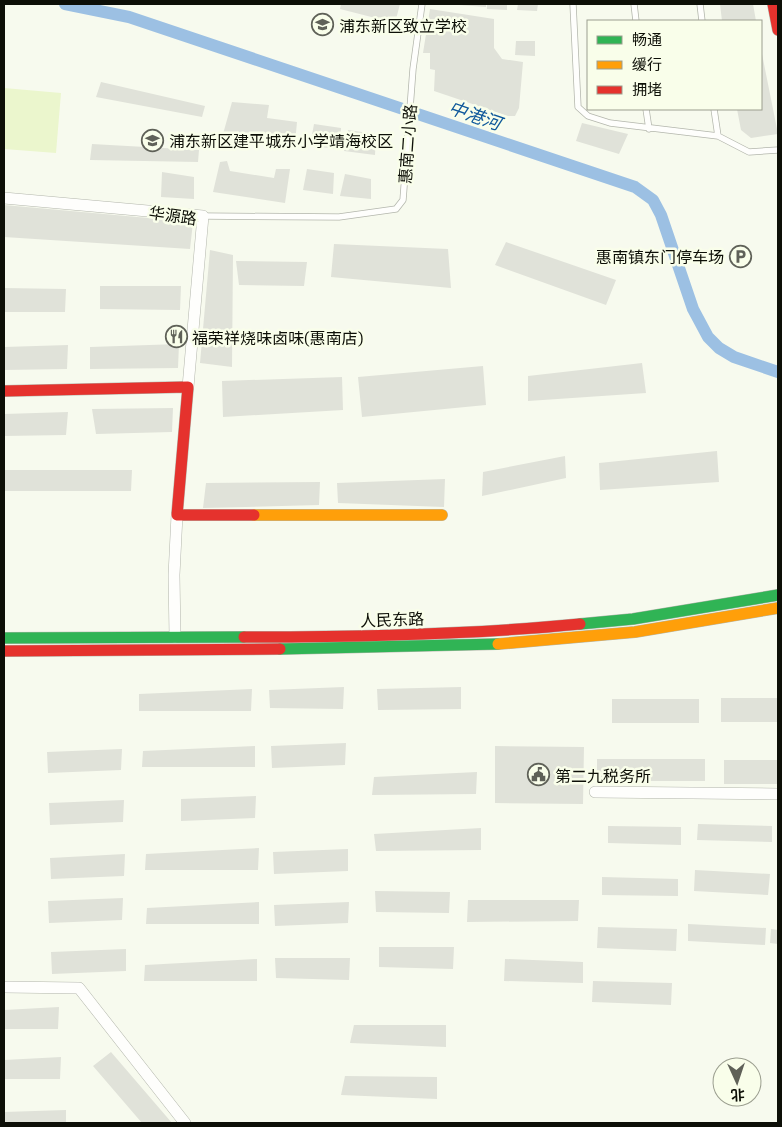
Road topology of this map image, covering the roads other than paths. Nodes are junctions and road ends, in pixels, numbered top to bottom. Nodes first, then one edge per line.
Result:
1 (422, 4) edge
2 (573, 4) edge
3 (634, 4) edge
4 (700, 4) edge
5 (774, 4) edge
6 (636, 20) edge
7 (702, 20) edge
8 (778, 30) edge
9 (646, 110) edge
10 (714, 110) edge
11 (649, 129) junction
12 (718, 136) junction
13 (778, 150) edge
14 (4, 198) edge
15 (203, 216) junction
16 (188, 387) junction
17 (4, 391) edge
18 (177, 515) junction
19 (442, 515) dead end
20 (778, 595) edge
21 (778, 608) edge
22 (175, 637) junction
23 (4, 638) edge
24 (4, 651) edge
25 (595, 792) dead end
26 (778, 794) edge
27 (4, 987) edge
28 (185, 1123) edge

1 - 15 lane, 惠南二小路
2 - 11 lane
3 - 6 lane
4 - 7 lane
5 - 8 street
9 - 11 lane
10 - 12 lane
11 - 12 lane
12 - 13 lane
14 - 15 street, 华源路
15 - 16 street, 华源路
16 - 17 street
16 - 18 street
18 - 19 street
18 - 22 street
20 - 22 street, 人民东路
21 - 24 street, 人民东路
22 - 23 street, 人民东路
25 - 26 street
27 - 28 street

